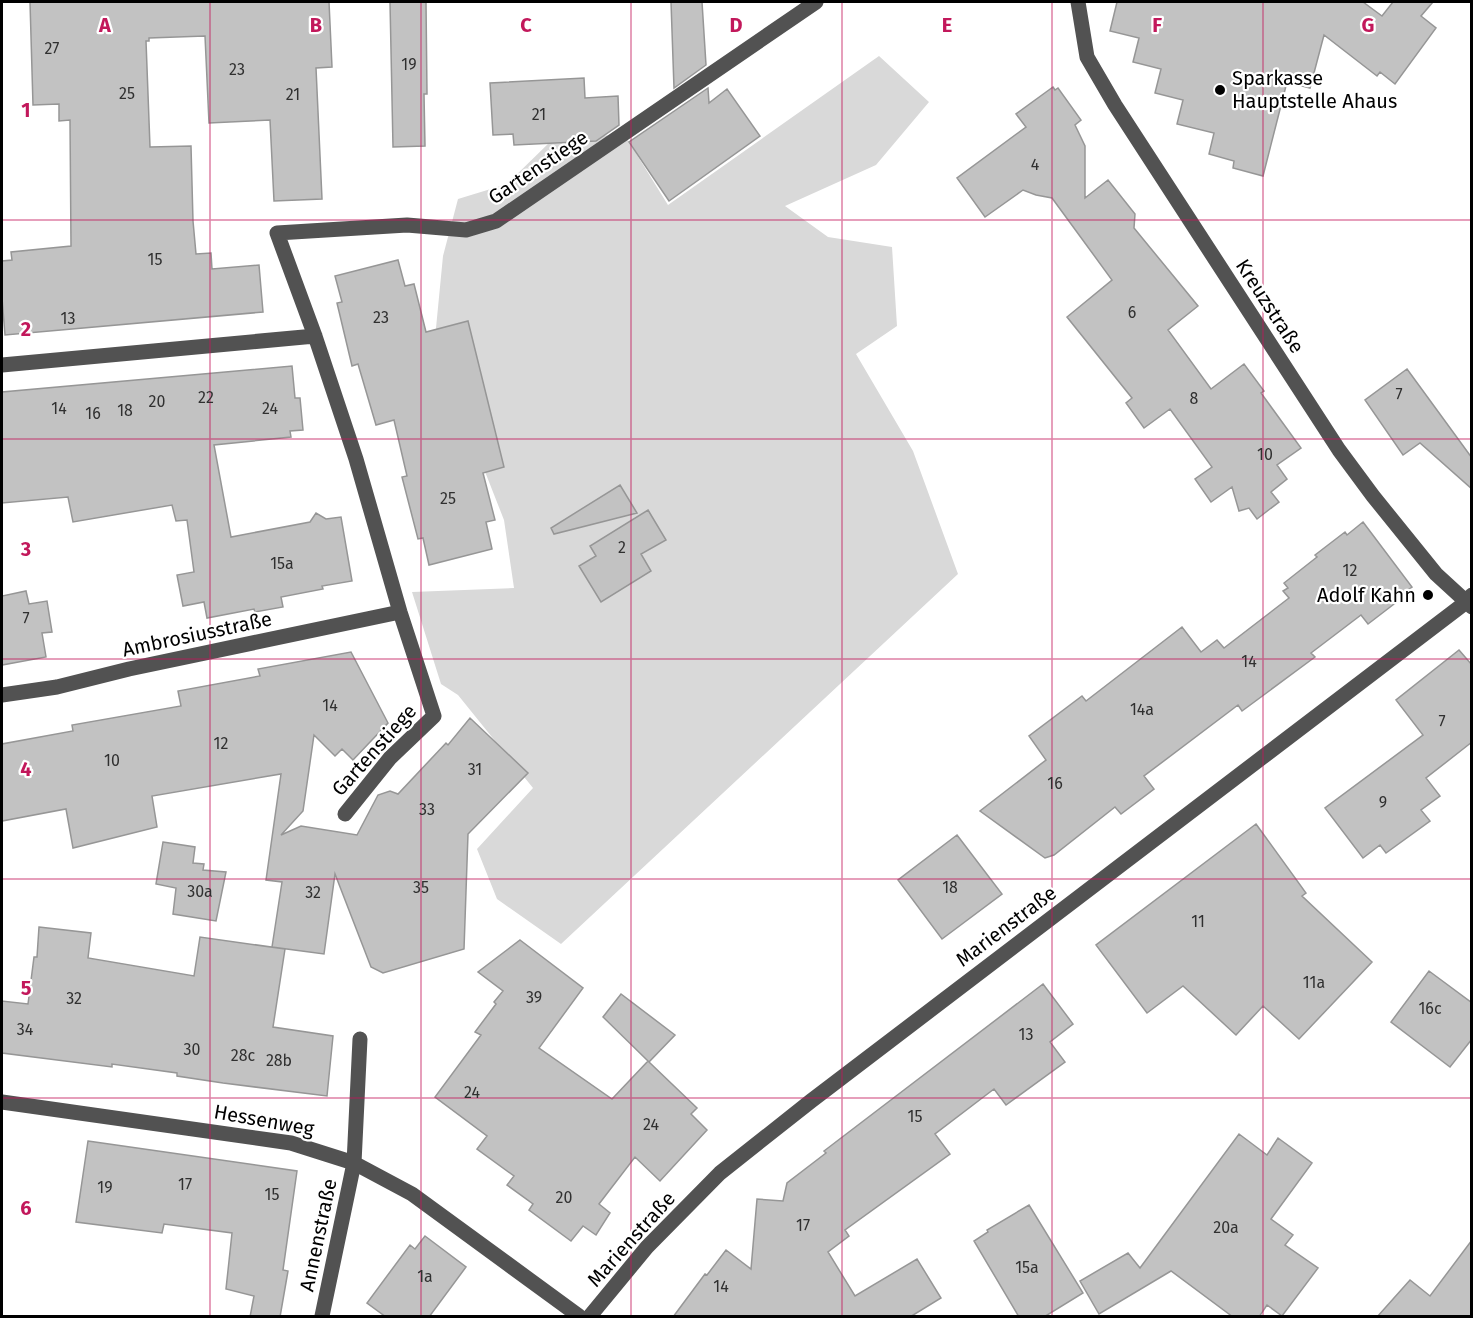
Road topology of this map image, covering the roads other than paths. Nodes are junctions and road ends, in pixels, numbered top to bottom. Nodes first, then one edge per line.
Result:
1 (816, 2) edge
2 (1078, 2) edge
3 (315, 336) junction
4 (2, 365) edge
5 (1469, 602) edge
6 (400, 612) junction
7 (2, 695) edge
8 (345, 814) dead end
9 (360, 1039) dead end
10 (2, 1102) edge
11 (354, 1163) junction
12 (322, 1317) edge
13 (579, 1317) edge
14 (590, 1317) edge

1 - 3 street, Gartenstiege
2 - 5 street, Kreuzstraße
3 - 4 street
3 - 6 street, Gartenstiege
5 - 14 street, Marienstraße
6 - 7 street, Ambrosiusstraße
6 - 8 street, Gartenstiege
9 - 11 street
10 - 11 street, Hessenweg
11 - 12 street, Annenstraße
11 - 13 street, Hessenweg

